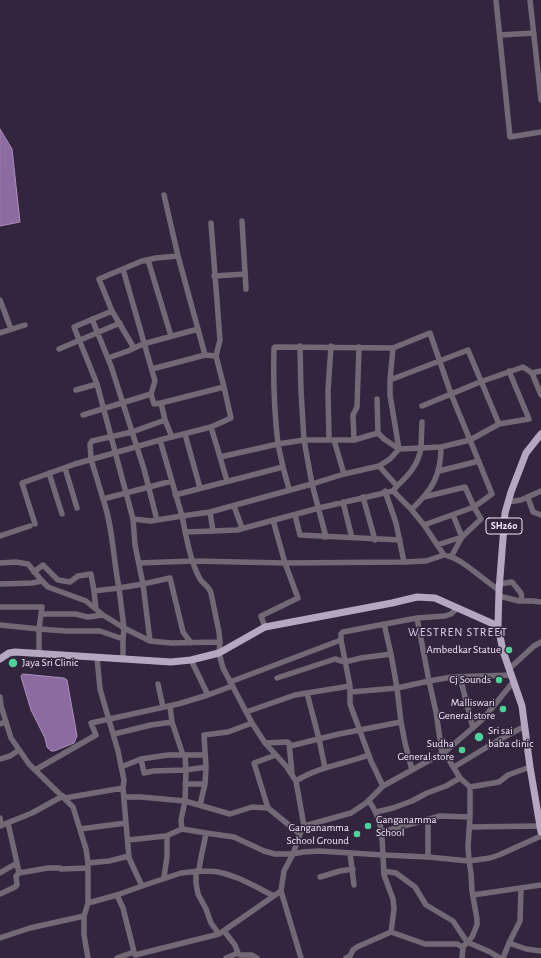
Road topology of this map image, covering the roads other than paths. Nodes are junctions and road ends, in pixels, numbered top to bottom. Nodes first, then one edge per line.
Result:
1 (496, 0) edge
2 (530, 0) edge
3 (534, 33) junction
4 (500, 36) junction
5 (541, 100) edge
6 (541, 132) edge
7 (164, 195) dead end
8 (242, 221) dead end
9 (211, 223) dead end
10 (178, 256) junction
11 (148, 260) junction
12 (123, 269) junction
13 (245, 274) junction
14 (214, 276) junction
15 (246, 289) dead end
16 (0, 300) edge
17 (112, 311) junction
18 (92, 319) junction
19 (120, 323) junction
20 (25, 325) dead end
21 (11, 329) junction
22 (198, 329) junction
23 (97, 333) junction
24 (0, 334) edge
25 (170, 336) junction
26 (80, 340) junction
27 (143, 344) junction
28 (300, 346) junction
29 (331, 346) junction
30 (359, 347) junction
31 (59, 348) dead end
32 (134, 348) junction
33 (393, 348) junction
34 (205, 355) junction
35 (216, 356) junction
36 (108, 358) junction
37 (440, 361) junction
38 (152, 369) junction
39 (509, 371) junction
40 (541, 371) edge
41 (532, 373) junction
42 (390, 380) junction
43 (480, 382) junction
44 (97, 384) junction
45 (224, 387) junction
46 (76, 390) dead end
47 (151, 394) junction
48 (451, 394) junction
49 (541, 395) edge
50 (377, 400) dead end
51 (123, 403) junction
52 (161, 404) junction
53 (422, 406) dead end
54 (103, 408) junction
55 (83, 415) dead end
56 (166, 420) junction
57 (422, 422) dead end
58 (499, 424) junction
59 (211, 427) junction
60 (132, 432) junction
61 (378, 433) junction
62 (185, 434) junction
63 (541, 434) edge
64 (111, 437) junction
65 (172, 437) junction
66 (160, 440) junction
67 (304, 440) junction
68 (331, 440) junction
69 (354, 440) junction
70 (470, 440) junction
71 (278, 444) junction
72 (136, 447) junction
73 (442, 447) junction
74 (422, 448) junction
75 (399, 449) junction
76 (114, 452) junction
77 (220, 457) junction
78 (91, 459) junction
79 (479, 461) junction
80 (379, 466) junction
81 (283, 467) junction
82 (65, 468) junction
83 (439, 471) junction
84 (49, 473) junction
85 (344, 474) junction
86 (227, 481) junction
87 (172, 482) junction
88 (312, 484) junction
89 (150, 488) junction
90 (200, 488) junction
91 (395, 488) junction
92 (289, 490) junction
93 (385, 491) junction
94 (541, 491) edge
95 (126, 493) junction
96 (175, 495) junction
97 (363, 497) junction
98 (424, 497) junction
99 (528, 498) junction
100 (103, 499) junction
101 (343, 502) junction
102 (508, 502) junction
103 (234, 506) junction
104 (474, 507) junction
105 (77, 508) dead end
106 (319, 508) junction
107 (412, 509) junction
108 (210, 512) junction
109 (62, 514) dead end
110 (295, 515) junction
111 (453, 515) junction
112 (182, 516) junction
113 (541, 516) edge
114 (133, 519) junction
115 (157, 520) junction
116 (273, 520) junction
117 (424, 525) junction
118 (242, 528) junction
119 (214, 531) junction
120 (185, 532) junction
121 (0, 536) edge
122 (324, 537) junction
123 (462, 537) junction
124 (352, 538) junction
125 (375, 540) junction
126 (400, 540) junction
127 (437, 545) junction
128 (444, 555) junction
129 (451, 557) junction
130 (193, 561) junction
131 (404, 562) junction
132 (0, 563) edge
133 (285, 563) junction
134 (139, 564) junction
135 (34, 572) junction
136 (42, 581) junction
137 (0, 584) edge
138 (143, 584) junction
139 (119, 588) junction
140 (499, 590) junction
141 (94, 591) junction
142 (522, 601) junction
143 (541, 602) edge
144 (0, 607) edge
145 (457, 608) junction
146 (96, 609) junction
147 (41, 614) junction
148 (103, 615) junction
149 (417, 618) junction
150 (384, 624) junction
151 (0, 625) edge
152 (498, 626) junction
153 (266, 627) junction
154 (124, 628) junction
155 (39, 630) junction
156 (123, 639) junction
157 (341, 640) junction
158 (150, 641) junction
159 (220, 642) junction
160 (541, 642) edge
161 (191, 643) junction
162 (39, 653) junction
163 (219, 653) junction
164 (391, 654) junction
165 (97, 657) junction
166 (0, 659) edge
167 (123, 659) junction
168 (192, 660) junction
169 (345, 662) junction
170 (511, 675) junction
171 (460, 677) junction
172 (277, 678) dead end
173 (428, 681) junction
174 (158, 684) dead end
175 (231, 684) junction
176 (397, 688) junction
177 (350, 689) junction
178 (307, 693) junction
179 (208, 695) junction
180 (0, 697) edge
181 (170, 706) junction
182 (163, 707) junction
183 (246, 712) junction
184 (109, 719) junction
185 (172, 722) junction
186 (402, 722) junction
187 (3, 723) edge
188 (252, 723) junction
189 (525, 726) junction
190 (473, 728) junction
191 (359, 730) junction
192 (114, 734) junction
193 (319, 739) junction
194 (265, 743) junction
195 (290, 746) junction
196 (19, 750) junction
197 (443, 753) junction
198 (184, 755) junction
199 (205, 755) junction
200 (369, 755) junction
201 (276, 756) junction
202 (0, 759) edge
203 (141, 759) junction
204 (121, 766) junction
205 (206, 767) junction
206 (454, 767) junction
207 (530, 767) junction
208 (325, 768) junction
209 (35, 770) junction
210 (186, 770) junction
211 (412, 770) junction
212 (292, 773) junction
213 (460, 778) junction
214 (296, 781) junction
215 (185, 784) junction
216 (205, 784) junction
217 (383, 786) junction
218 (470, 787) junction
219 (123, 788) junction
220 (64, 797) junction
221 (124, 797) junction
222 (185, 801) junction
223 (369, 801) junction
224 (200, 805) junction
225 (268, 808) junction
226 (376, 812) junction
227 (470, 817) junction
228 (0, 818) edge
229 (428, 819) junction
230 (8, 823) junction
231 (126, 823) junction
232 (1, 826) edge
233 (304, 826) junction
234 (470, 827) junction
235 (80, 829) junction
236 (182, 829) junction
237 (540, 829) edge
238 (382, 832) junction
239 (206, 833) junction
240 (300, 834) junction
241 (167, 836) junction
242 (541, 836) edge
243 (128, 840) junction
244 (293, 854) junction
245 (350, 854) junction
246 (383, 855) junction
247 (129, 856) junction
248 (428, 857) junction
249 (469, 860) junction
250 (17, 864) junction
251 (88, 865) junction
252 (353, 869) junction
253 (197, 871) junction
254 (384, 871) junction
255 (0, 873) edge
256 (19, 873) junction
257 (320, 877) dead end
258 (164, 878) junction
259 (354, 885) dead end
260 (541, 885) edge
261 (142, 886) junction
262 (521, 888) junction
263 (281, 891) junction
264 (0, 894) edge
265 (117, 895) junction
266 (473, 895) junction
267 (274, 896) junction
268 (88, 903) junction
269 (84, 916) junction
270 (222, 932) junction
271 (391, 932) junction
272 (0, 938) edge
273 (509, 943) junction
274 (465, 944) junction
275 (541, 950) edge
276 (134, 952) junction
277 (240, 955) edge
278 (88, 958) edge
279 (117, 958) edge
280 (226, 958) edge
281 (257, 958) edge
282 (300, 958) edge
283 (346, 958) edge
284 (462, 958) edge
285 (502, 958) edge

1 - 4 street
2 - 3 street
3 - 4 street
3 - 5 street
4 - 6 street
7 - 10 street
8 - 13 street
9 - 14 street
10 - 11 street
10 - 22 street
11 - 12 street
11 - 25 street
12 - 17 street
12 - 27 street
13 - 14 street
13 - 15 street
14 - 35 street
16 - 21 street
17 - 18 street
17 - 19 street
18 - 23 street
18 - 26 street
19 - 23 street
19 - 32 street
20 - 21 street
21 - 24 street
22 - 25 street
22 - 34 street
23 - 26 street
23 - 36 street
25 - 27 street
26 - 31 street
26 - 44 street
27 - 32 street
27 - 38 street
28 - 29 street
28 - 67 street
28 - 71 street
29 - 30 street
29 - 68 street
30 - 33 street
30 - 69 street
32 - 36 street
33 - 37 street
33 - 42 street
34 - 35 street
34 - 38 street
35 - 45 street
36 - 51 street
37 - 42 street
37 - 43 street
37 - 48 street
38 - 47 street
39 - 41 street
39 - 43 street
39 - 58 street
40 - 41 street
41 - 49 street
42 - 75 street
43 - 48 street
43 - 58 street
44 - 46 street
44 - 54 street
45 - 52 street
45 - 59 street
47 - 51 street
47 - 52 street
48 - 53 street
48 - 70 street
50 - 61 street
51 - 54 street
51 - 60 street
52 - 56 street
54 - 55 street
54 - 64 street
56 - 60 street
56 - 65 street
57 - 74 street
58 - 70 street
59 - 62 street
59 - 77 street
60 - 64 street
60 - 72 street
61 - 69 street
61 - 75 street
62 - 65 street
62 - 90 street
63 - 102 main road, SH260
64 - 76 street
64 - 78 street
65 - 66 street
66 - 72 street
66 - 87 street
67 - 68 street
67 - 71 street
67 - 88 street
68 - 69 street
68 - 85 street
70 - 73 street
70 - 79 street
71 - 77 street
71 - 81 street
72 - 76 street
72 - 89 street
73 - 74 street
73 - 83 street
74 - 75 street
74 - 91 street
75 - 80 street
76 - 78 street
76 - 95 street
77 - 86 street
78 - 82 street
78 - 100 street
79 - 83 street
79 - 104 street
80 - 85 street
80 - 91 street
81 - 86 street
81 - 92 street
82 - 84 street
82 - 105 street
83 - 98 street
84 - 109 street
84 - 121 street
85 - 88 street
86 - 90 street
87 - 89 street
87 - 96 street
88 - 92 street
88 - 106 street
89 - 95 street
89 - 115 street
90 - 96 street
91 - 93 street
91 - 107 street
92 - 103 street
93 - 97 street
93 - 126 street
94 - 99 street
95 - 100 street
95 - 114 street
96 - 112 street
97 - 101 street
97 - 125 street
98 - 104 street
98 - 107 street
99 - 102 street
99 - 113 street
100 - 139 street
101 - 106 street
101 - 124 street
102 - 140 main road, SH260
103 - 108 street
103 - 118 street
104 - 111 street
104 - 123 street
106 - 110 street
106 - 122 street
107 - 117 street
108 - 112 street
108 - 119 street
110 - 116 street
110 - 122 street
111 - 117 street
111 - 123 street
112 - 115 street
112 - 120 street
114 - 115 street
114 - 134 street
116 - 118 street
116 - 133 street
117 - 127 street
118 - 119 street
119 - 120 street
120 - 130 street
122 - 124 street
123 - 127 street
123 - 129 street
124 - 125 street
125 - 126 street
126 - 131 street
127 - 128 street
128 - 129 street
128 - 131 street
129 - 140 street
130 - 133 street
130 - 134 street
130 - 159 street
131 - 133 street
132 - 135 street
133 - 153 street
134 - 138 street
135 - 136 street
135 - 141 street
136 - 137 street
136 - 146 street
138 - 139 street
138 - 158 street
138 - 161 street
139 - 141 street
139 - 154 street
140 - 142 street
140 - 142 street
140 - 152 main road, SH260
141 - 146 street
142 - 143 street
144 - 147 street
145 - 149 street
145 - 152 main road
145 - 153 main road
146 - 148 street
147 - 148 street
147 - 155 street
148 - 154 street
149 - 150 street
149 - 173 street
150 - 157 street
150 - 164 street
151 - 155 street
152 - 170 main road
153 - 163 main road
154 - 156 street
154 - 158 street
155 - 156 street
155 - 162 street
156 - 167 street
157 - 169 street
157 - 175 street
158 - 161 street
159 - 161 street
159 - 163 street
160 - 170 street
162 - 165 main road
162 - 166 main road
163 - 168 main road
163 - 175 street
164 - 169 street
164 - 176 street
165 - 167 main road
165 - 184 street
167 - 168 main road
168 - 179 street
169 - 172 street
169 - 177 street
170 - 171 street
170 - 189 main road
170 - 190 street
171 - 173 street
171 - 190 street
173 - 176 street
173 - 197 street
174 - 182 street
175 - 179 street
175 - 183 street
176 - 177 street
176 - 186 street
177 - 178 street
177 - 191 street
178 - 183 street
178 - 193 street
179 - 181 street
180 - 187 street
181 - 182 street
181 - 185 street
182 - 184 street
183 - 188 street
184 - 192 street
184 - 209 street
185 - 192 street
185 - 198 street
186 - 191 street
186 - 211 street
187 - 196 street
188 - 194 street
188 - 199 street
189 - 206 street
189 - 207 main road
190 - 197 street
191 - 193 street
191 - 200 street
192 - 204 street
193 - 195 street
193 - 208 street
194 - 195 street
194 - 201 street
195 - 212 street
196 - 202 street
196 - 209 street
197 - 206 street
197 - 211 street
198 - 199 street
198 - 203 street
198 - 210 street
199 - 205 street
200 - 208 street
200 - 217 street
201 - 212 street
201 - 225 street
203 - 204 street
203 - 210 street
204 - 219 street
205 - 210 street
205 - 216 street
206 - 213 street
207 - 218 street
207 - 237 main road
208 - 214 street
209 - 220 street
210 - 215 street
211 - 217 street
212 - 214 street
213 - 218 street
213 - 226 street
214 - 233 street
215 - 216 street
215 - 222 street
216 - 224 street
217 - 223 street
218 - 227 street
219 - 220 street
219 - 221 street
220 - 230 street
220 - 235 street
221 - 222 street
221 - 231 street
222 - 224 street
222 - 236 street
223 - 226 street
223 - 233 street
224 - 225 street
225 - 240 street
226 - 238 street
227 - 229 street
227 - 234 street
228 - 232 street
229 - 238 street
229 - 248 street
230 - 232 street
230 - 250 street
231 - 235 street
231 - 243 street
233 - 240 street
234 - 237 street
234 - 249 street
235 - 251 street
236 - 239 street
236 - 241 street
238 - 246 street
239 - 244 street
239 - 253 street
240 - 244 street
241 - 243 street
241 - 258 street
242 - 249 street
243 - 247 street
244 - 245 street
244 - 263 street
245 - 246 street
245 - 252 street
246 - 248 street
246 - 254 street
247 - 251 street
247 - 261 street
248 - 249 street
249 - 266 street
250 - 255 street
250 - 256 street
251 - 256 street
251 - 268 street
252 - 257 street
252 - 259 street
253 - 258 street
253 - 267 street
253 - 270 street
254 - 271 street
254 - 274 street
256 - 264 street
258 - 261 street
260 - 262 street
261 - 265 street
262 - 266 street
262 - 273 street
263 - 267 street
263 - 282 street
265 - 268 street
265 - 276 street
266 - 274 street
267 - 270 street
268 - 269 street
269 - 272 street
269 - 278 street
270 - 276 street
270 - 277 street
271 - 274 street
271 - 283 street
273 - 275 street
273 - 285 street
274 - 284 street
274 - 285 street
276 - 279 street
277 - 280 street
277 - 281 street

